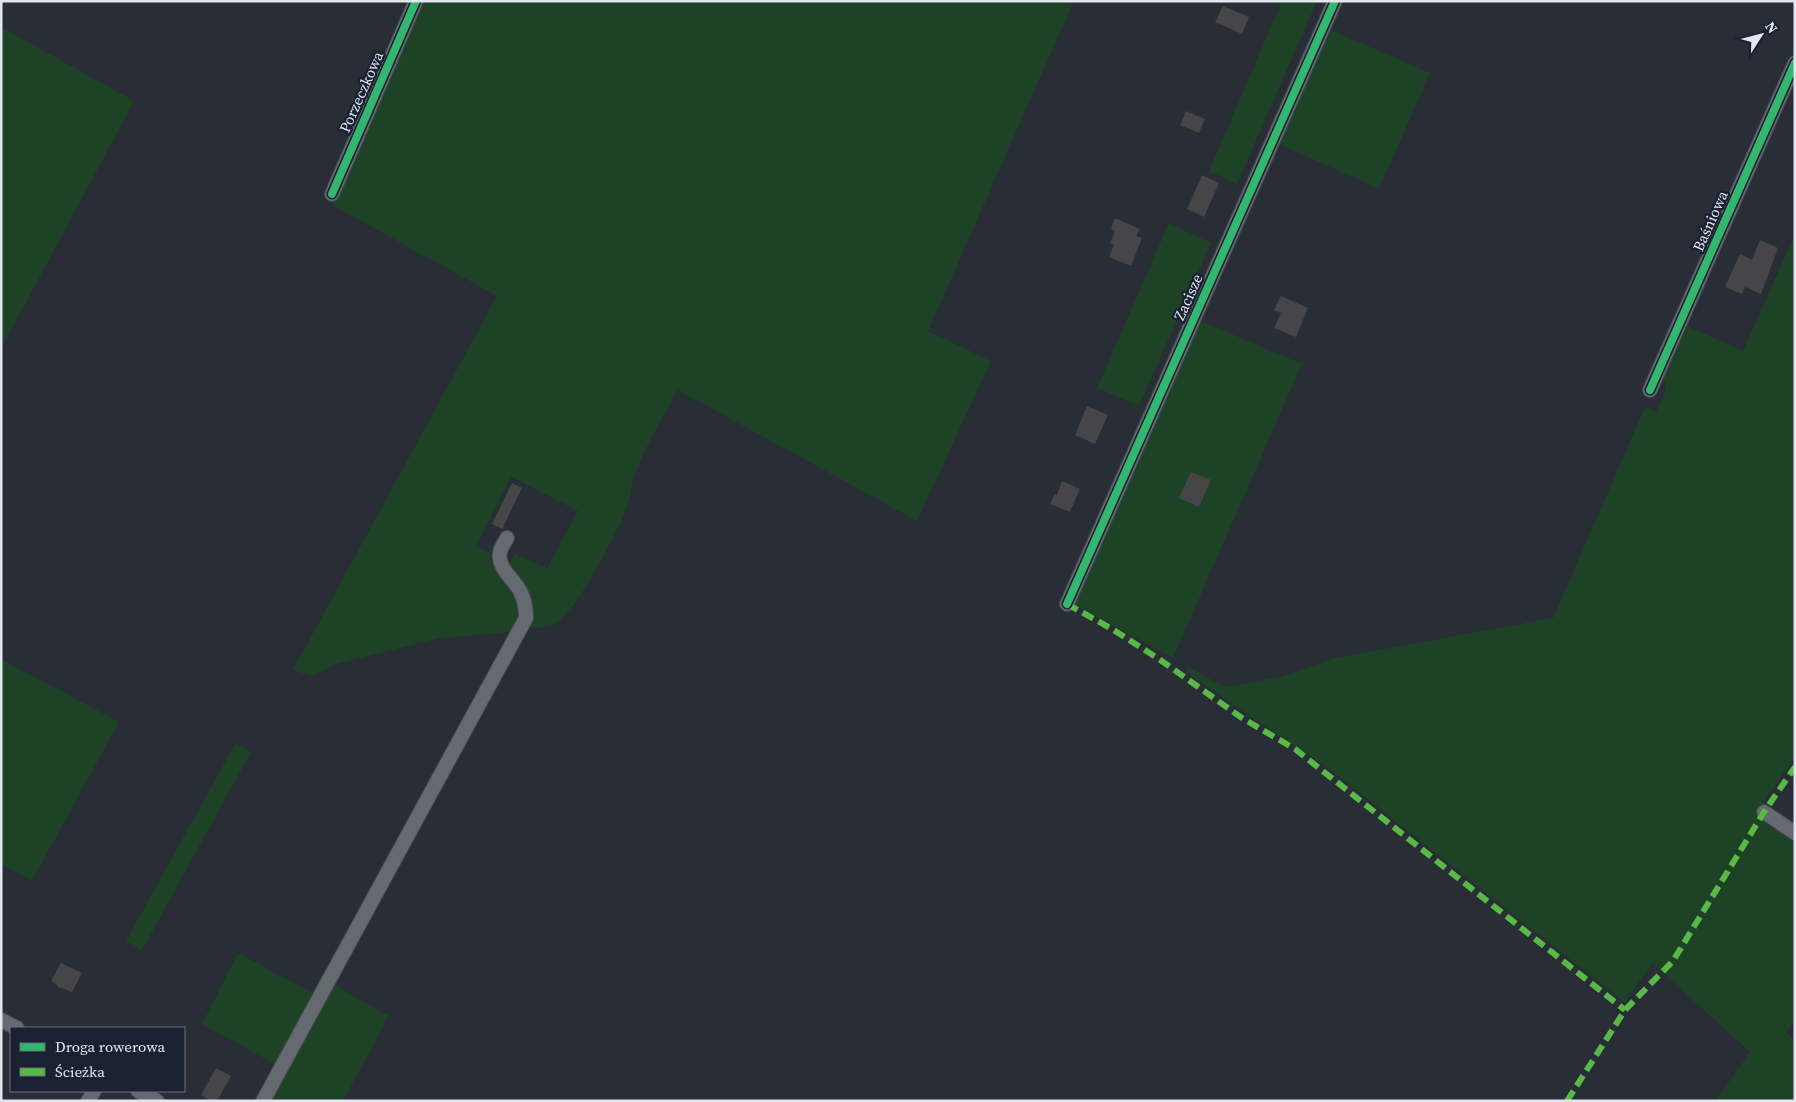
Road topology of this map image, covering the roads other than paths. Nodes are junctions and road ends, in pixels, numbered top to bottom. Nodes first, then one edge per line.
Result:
1 (416, 1) edge
2 (1335, 1) edge
3 (1795, 63) edge
4 (332, 194) dead end
5 (1650, 390) dead end
6 (507, 538) dead end
7 (1067, 604) dead end
8 (1764, 812) dead end
9 (1795, 833) edge
10 (1, 1020) edge
11 (15, 1027) edge
12 (140, 1092) edge
13 (157, 1101) edge
14 (263, 1101) edge

1 - 4 street, Porzeczkowa
2 - 7 street, Zacisze
3 - 5 street, Baśniowa
6 - 14 street
8 - 9 street
10 - 11 street
12 - 13 street

